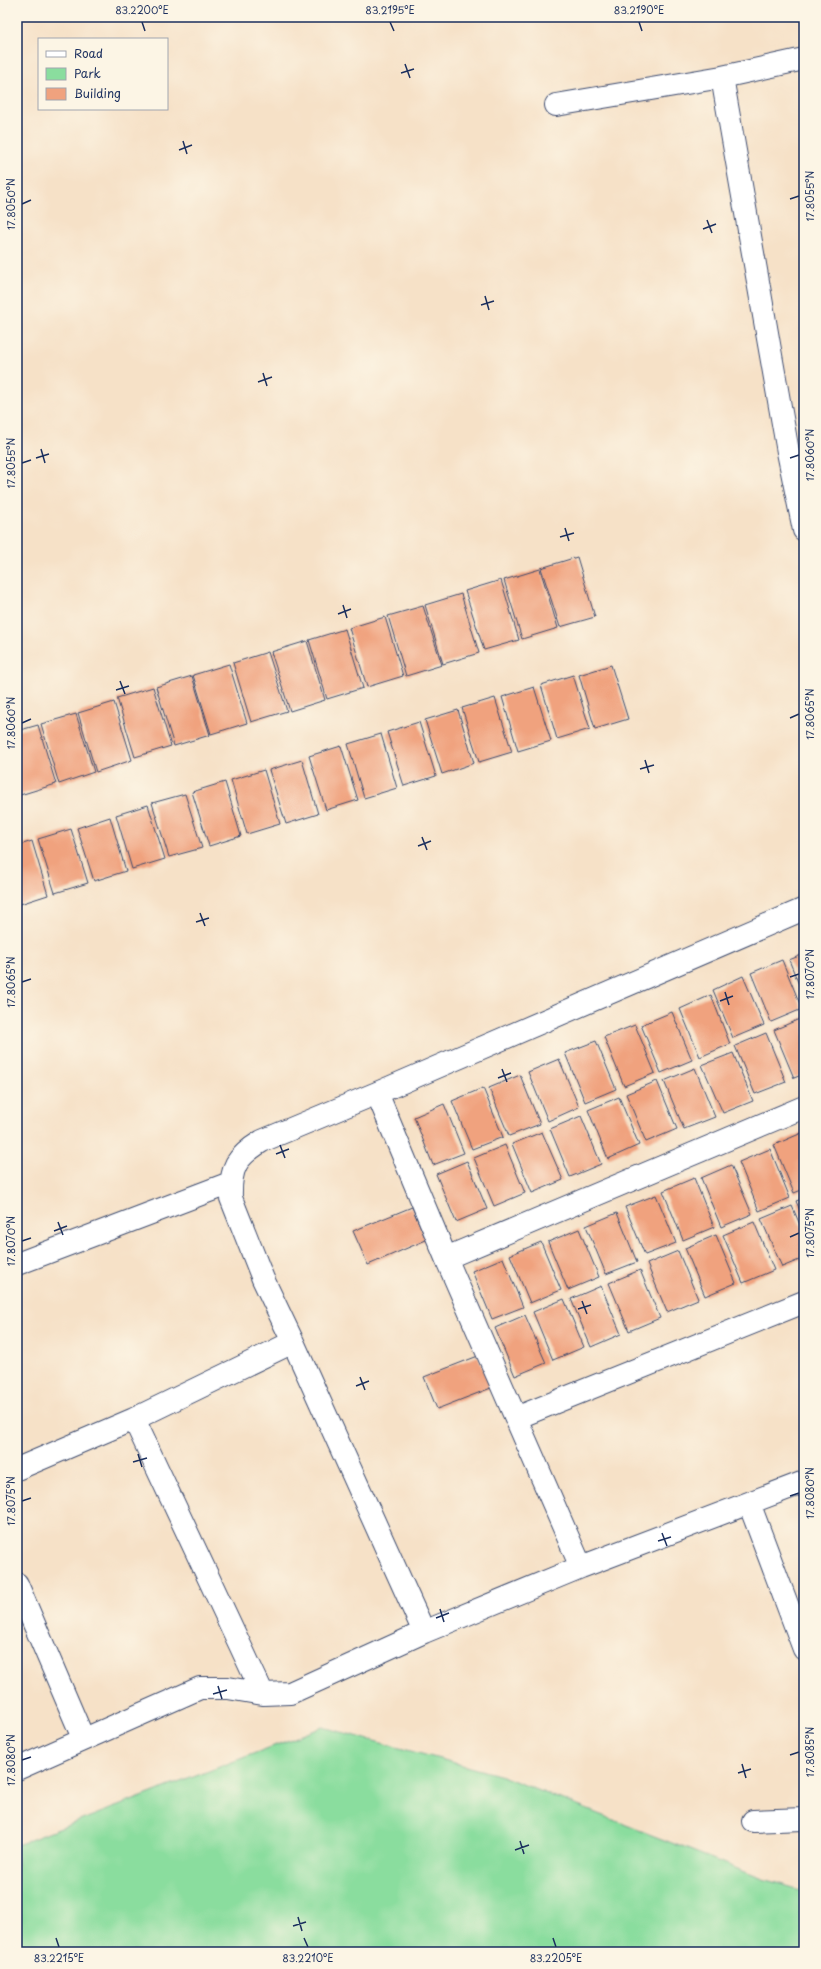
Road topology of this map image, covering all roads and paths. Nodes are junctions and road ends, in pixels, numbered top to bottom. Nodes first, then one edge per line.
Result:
1 (804, 60) edge
2 (722, 77) junction
3 (556, 105) dead end
4 (804, 530) edge
5 (804, 909) edge
6 (377, 1093) junction
7 (804, 1107) edge
8 (230, 1183) junction
9 (446, 1258) junction
10 (17, 1264) edge
11 (804, 1302) edge
12 (293, 1342) junction
13 (516, 1418) junction
14 (134, 1419) junction
15 (17, 1469) edge
16 (804, 1482) edge
17 (749, 1503) junction
18 (581, 1567) junction
19 (17, 1584) edge
20 (424, 1632) junction
21 (804, 1649) edge
22 (263, 1694) junction
23 (83, 1738) junction
24 (17, 1769) edge
25 (804, 1819) edge
26 (753, 1822) dead end

1 - 2 street
2 - 3 street
2 - 4 street
5 - 6 street
6 - 8 street
6 - 9 street
7 - 9 street
8 - 10 street
8 - 12 street
9 - 13 street
11 - 13 street
12 - 14 street
12 - 20 street
13 - 18 street
14 - 15 street
14 - 22 street
16 - 17 street
17 - 18 street
17 - 21 street
18 - 20 street
19 - 23 street
20 - 22 street
22 - 23 street
23 - 24 street
25 - 26 street

